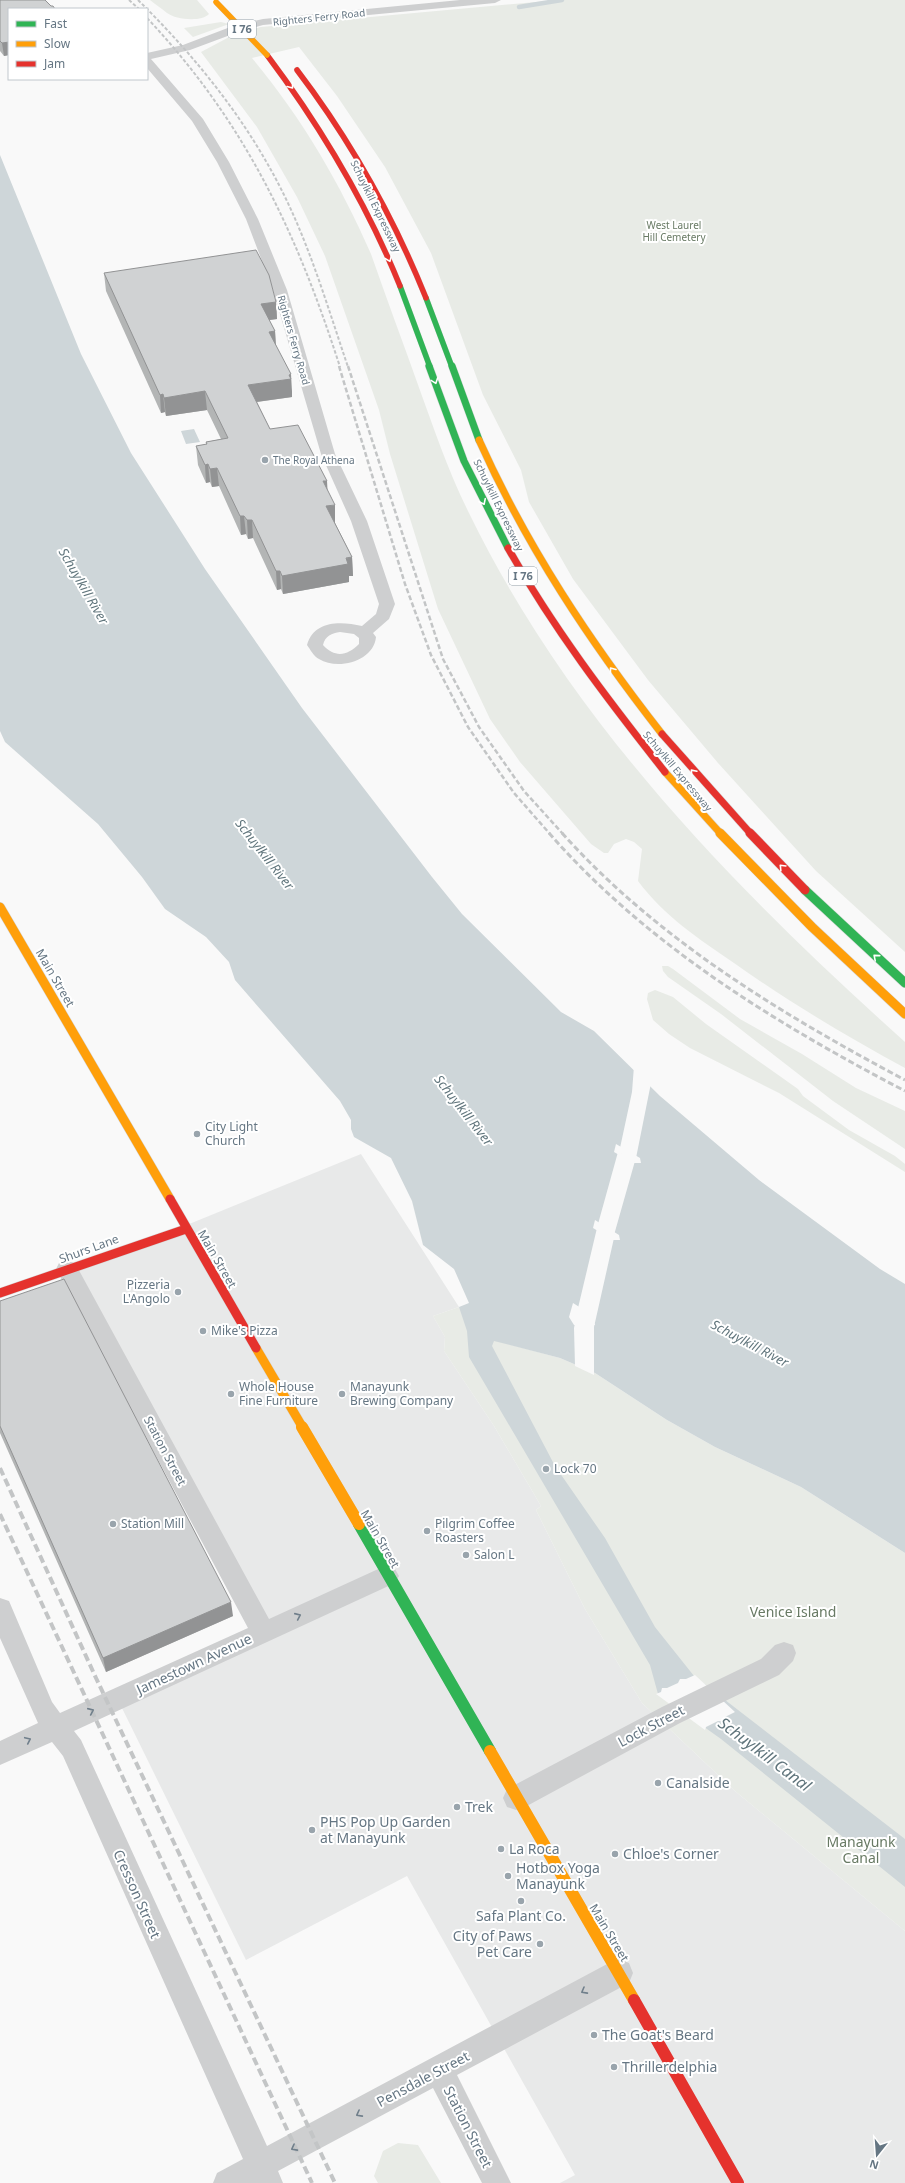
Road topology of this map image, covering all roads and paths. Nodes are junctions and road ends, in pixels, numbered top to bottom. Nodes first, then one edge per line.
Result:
1 (495, 0) edge
2 (215, 1) edge
3 (248, 16) dead end
4 (263, 31) dead end
5 (148, 56) edge
6 (148, 62) edge
7 (293, 64) dead end
8 (362, 632) dead end
9 (0, 907) edge
10 (905, 983) edge
11 (905, 1014) edge
12 (186, 1229) junction
13 (67, 1269) junction
14 (0, 1293) edge
15 (387, 1576) junction
16 (0, 1609) edge
17 (263, 1632) junction
18 (784, 1653) dead end
19 (56, 1728) junction
20 (0, 1753) edge
21 (516, 1798) junction
22 (619, 1973) junction
23 (440, 2071) junction
24 (265, 2174) edge
25 (227, 2183) edge
26 (497, 2183) edge
27 (738, 2183) edge

1 - 5 street, Righters Ferry Road
2 -> 11 main road, Schuylkill Expressway / I 76, bridge
3 - 4 main road, I 76
6 - 8 street, Righters Ferry Road
10 -> 7 main road, Schuylkill Expressway / I 76
9 - 12 main road, Main Street
12 - 13 main road, Shurs Lane
12 - 15 main road, Main Street
13 - 14 main road, Shurs Lane
13 - 17 street, Station Street
17 -> 15 street, Jamestown Avenue
15 - 21 main road, Main Street
16 - 19 street, Cresson Street
19 -> 17 street, Jamestown Avenue
18 - 21 street, Lock Street
20 -> 19 street, Jamestown Avenue
19 - 24 street, Cresson Street
21 - 22 main road, Main Street
22 -> 23 street, Pensdale Street
22 - 27 main road, Main Street
23 -> 24 street, Pensdale Street
23 - 26 street, Station Street
24 - 25 street, Pensdale Street

